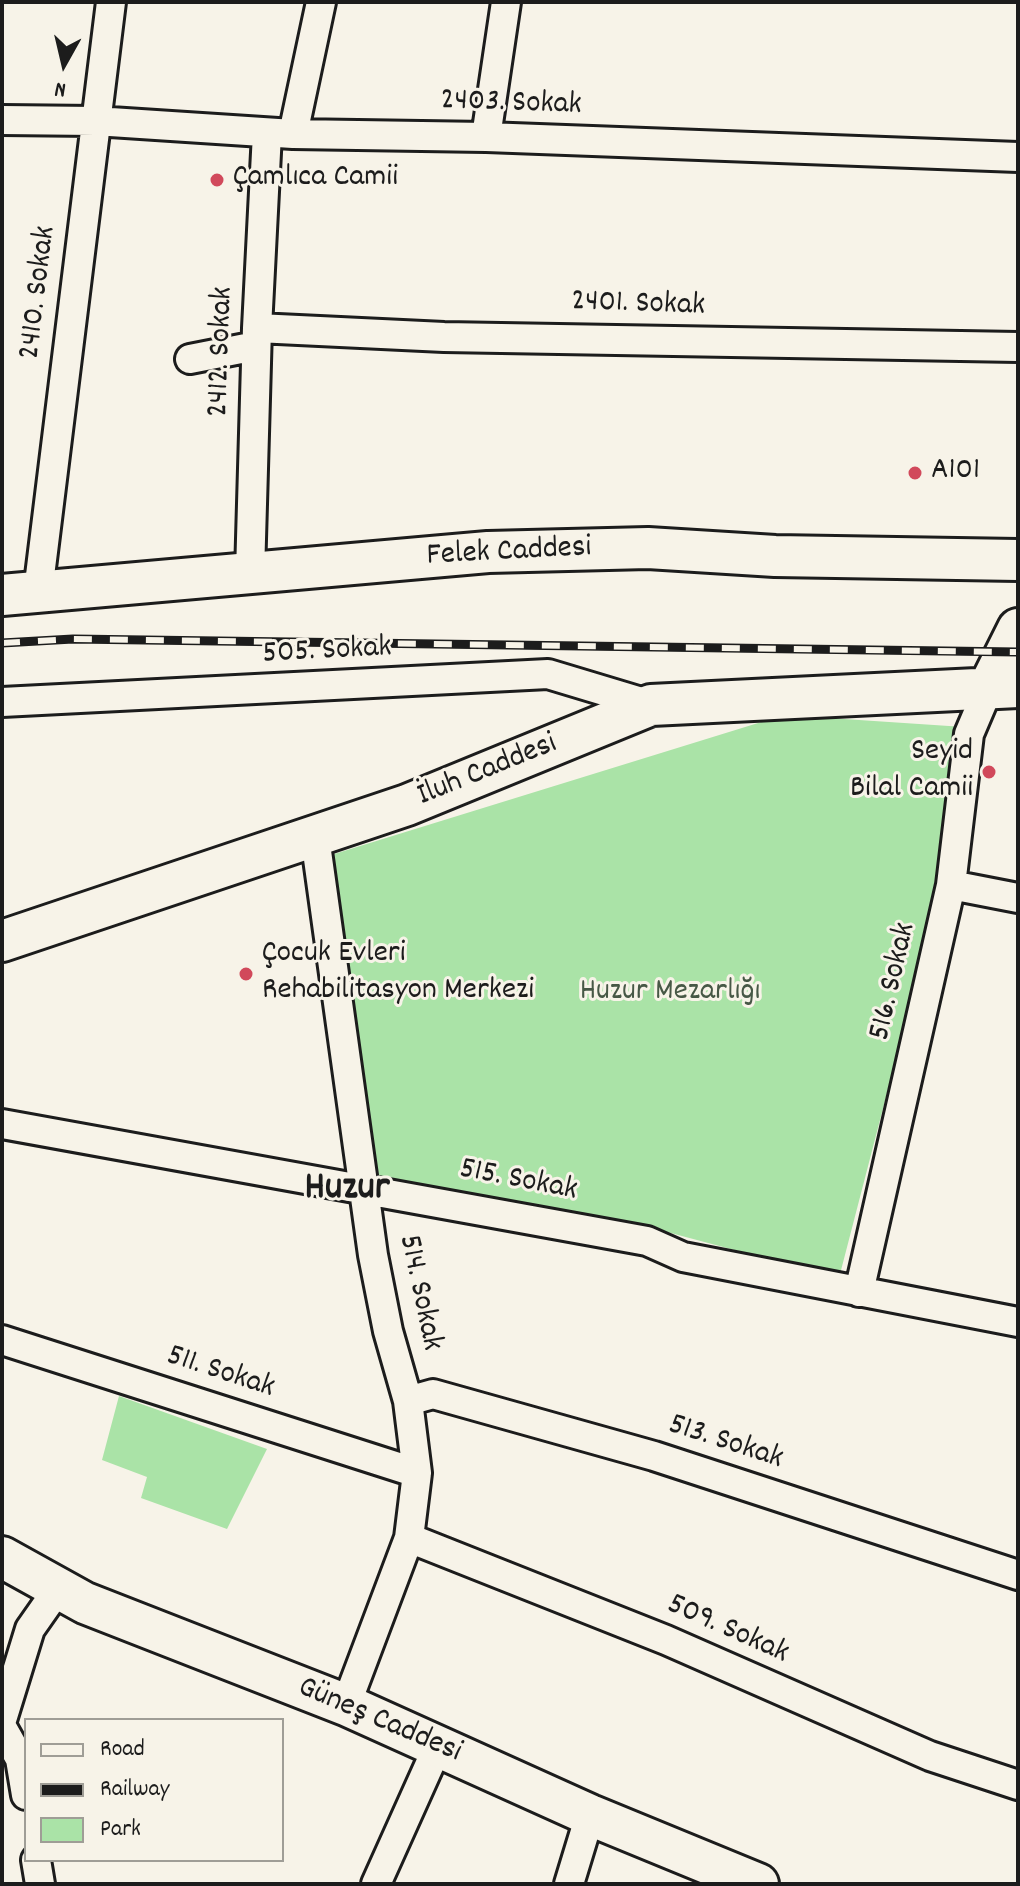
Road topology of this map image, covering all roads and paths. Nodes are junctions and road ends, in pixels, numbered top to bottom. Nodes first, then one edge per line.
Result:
1 (111, 2) edge
2 (321, 2) edge
3 (506, 2) edge
4 (2, 120) edge
5 (95, 121) junction
6 (280, 134) junction
7 (486, 137) junction
8 (1018, 157) edge
9 (257, 337) junction
10 (1018, 347) edge
11 (190, 359) dead end
12 (1018, 560) edge
13 (250, 574) junction
14 (20, 594) edge
15 (1018, 629) edge
16 (1004, 687) edge
17 (2, 702) edge
18 (651, 705) junction
19 (315, 837) junction
20 (951, 885) junction
21 (1018, 898) edge
22 (2, 941) edge
23 (2, 1124) edge
24 (363, 1187) junction
25 (859, 1292) junction
26 (1018, 1322) edge
27 (2, 1340) edge
28 (408, 1401) junction
29 (417, 1473) junction
30 (409, 1538) junction
31 (2, 1557) edge
32 (1018, 1575) edge
33 (58, 1589) junction
34 (30, 1629) junction
35 (2, 1630) edge
36 (346, 1705) junction
37 (3, 1730) edge
38 (438, 1746) junction
39 (24, 1783) edge
40 (1018, 1785) edge
41 (590, 1815) junction
42 (36, 1862) edge
43 (751, 1883) edge
44 (40, 1884) edge
45 (376, 1884) edge
46 (569, 1884) edge

1 - 5 street, 2410. Sokak
2 - 6 street, 2412. Sokak
3 - 7 street
4 - 5 street, 2403. Sokak
5 - 6 street, 2403. Sokak
5 - 14 street, 2410. Sokak
6 - 7 street, 2403. Sokak
6 - 9 street, 2412. Sokak
7 - 8 street, 2403. Sokak
9 - 10 street, 2401. Sokak
9 - 11 street, 2401. Sokak
9 - 13 street, 2412. Sokak
12 - 13 street, Felek Caddesi
13 - 14 street, Felek Caddesi
15 - 16 street
16 - 18 street, İluh Caddesi
16 - 20 street, 516. Sokak
17 - 18 street, 505. Sokak
18 - 19 street, İluh Caddesi
19 - 22 street, İluh Caddesi
19 - 24 street, 514. Sokak
20 - 21 street
20 - 25 street, 516. Sokak
23 - 24 street, 515. Sokak
24 - 25 street, 515. Sokak
24 - 28 street, 514. Sokak
25 - 26 street, 515. Sokak
27 - 29 street, 511. Sokak
28 - 29 street, 514. Sokak
28 - 32 street, 513. Sokak
29 - 30 street, 514. Sokak
30 - 36 street, 514. Sokak
30 - 40 street, 509. Sokak
31 - 33 street, Güneş Caddesi
33 - 34 street
33 - 36 street, Güneş Caddesi
34 - 35 street
34 - 37 street
36 - 38 street, Güneş Caddesi
37 - 39 street
38 - 41 street, Güneş Caddesi
38 - 45 street
41 - 43 street, Güneş Caddesi
41 - 46 street
42 - 44 street

